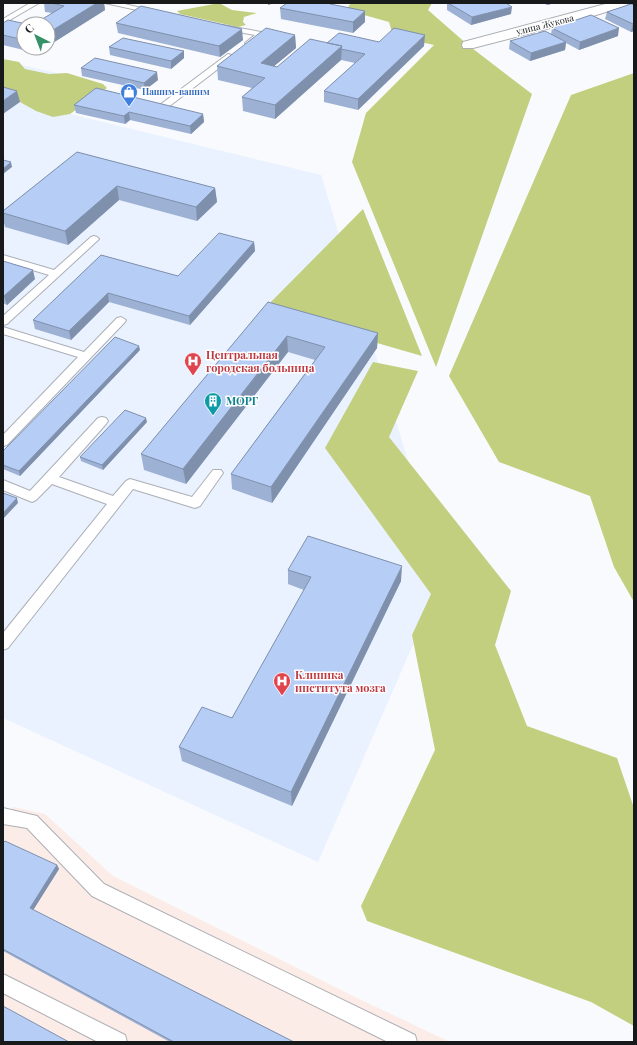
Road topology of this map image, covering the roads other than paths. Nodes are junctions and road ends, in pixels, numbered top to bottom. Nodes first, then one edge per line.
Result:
1 (35, 3) edge
2 (109, 3) edge
3 (622, 3) edge
4 (162, 14) edge
5 (3, 22) edge
6 (215, 25) edge
7 (468, 44) dead end
8 (160, 108) edge
9 (94, 239) dead end
10 (3, 258) edge
11 (56, 274) junction
12 (121, 320) dead end
13 (3, 322) edge
14 (3, 330) edge
15 (86, 356) junction
16 (102, 421) dead end
17 (3, 442) edge
18 (217, 473) dead end
19 (50, 479) junction
20 (3, 485) edge
21 (116, 502) junction
22 (3, 644) edge
23 (3, 816) edge
24 (3, 983) edge
25 (118, 1042) edge
26 (408, 1042) edge

1 - 5 lane
2 - 4 lane
3 - 7 street, улица Жукова
6 - 8 lane
9 - 11 lane
10 - 11 lane
11 - 13 lane
12 - 15 lane
14 - 15 lane
15 - 17 lane
16 - 19 lane
18 - 21 lane
19 - 20 lane
19 - 21 lane
21 - 22 lane
23 - 26 lane
24 - 25 lane

